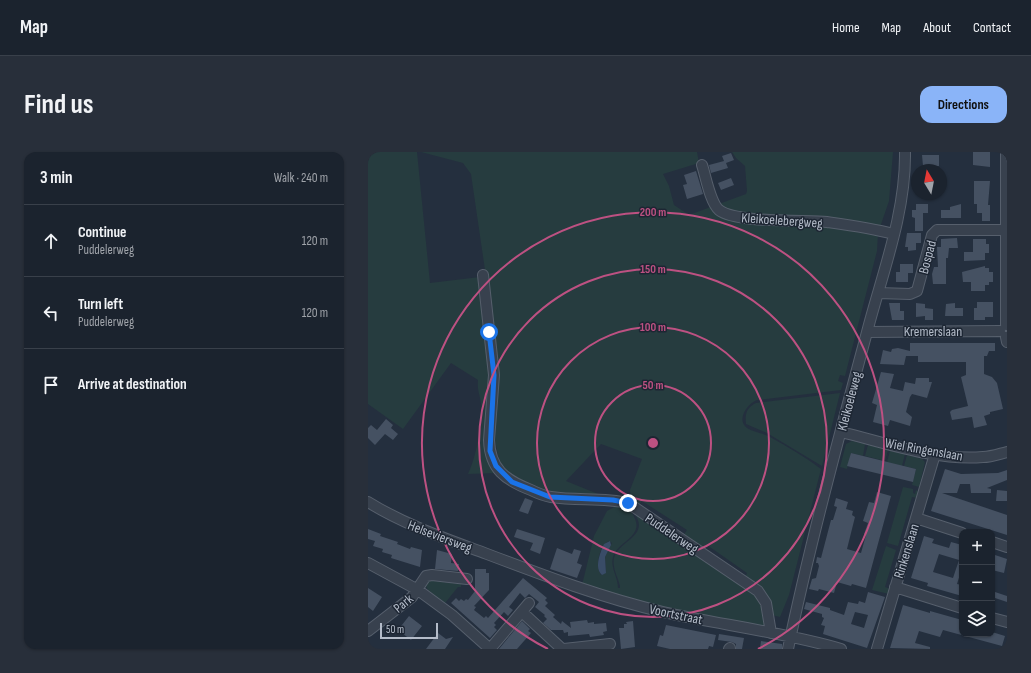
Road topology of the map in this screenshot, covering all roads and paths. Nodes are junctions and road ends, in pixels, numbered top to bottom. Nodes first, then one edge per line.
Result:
1 (904, 152) edge
2 (1006, 152) edge
3 (702, 165) dead end
4 (1005, 230) junction
5 (893, 234) junction
6 (483, 275) dead end
7 (878, 293) junction
8 (867, 332) junction
9 (1005, 333) edge
10 (841, 432) junction
11 (1007, 452) edge
12 (935, 454) junction
13 (368, 502) edge
14 (916, 518) junction
15 (959, 532) edge
16 (995, 543) edge
17 (1007, 547) edge
18 (368, 563) edge
19 (515, 564) joint
20 (467, 580) dead end
21 (895, 587) junction
22 (418, 590) junction
23 (529, 603) dead end
24 (959, 607) edge
25 (522, 612) junction
26 (995, 619) edge
27 (1007, 622) edge
28 (368, 630) edge
29 (771, 633) junction
30 (790, 636) junction
31 (610, 644) dead end
32 (490, 649) edge
33 (563, 649) edge
34 (788, 649) edge
35 (841, 649) edge
36 (877, 649) edge

1 - 5 street, Kleikoeleweg
2 - 4 street
3 - 5 street, Kleikoelebergweg
4 - 7 street, Bospad
4 - 9 street
5 - 7 street, Kleikoeleweg
6 - 29 street, Puddelerweg
7 - 8 street, Kleikoeleweg
8 - 9 street, Kremerslaan
8 - 10 street, Kleikoeleweg
10 - 12 street, Wiel Ringenslaan
10 - 30 street, Kleikoeleweg
11 - 12 street, Wiel Ringenslaan
12 - 14 street, Rinkenslaan
13 - 19 street, Helseviersweg
14 - 15 street
14 - 21 street, Rinkenslaan
16 - 17 street
18 - 22 street
19 - 29 street, Voortstraat
20 - 22 street, Park
21 - 24 street
21 - 36 street, Rinkenslaan
22 - 28 street, Park
22 - 32 street
23 - 25 street
25 - 32 street
25 - 33 street
26 - 27 street
29 - 30 street, Voortstraat
30 - 34 street, Kleikoeleweg
30 - 35 street, Voortstraat
31 - 33 street

